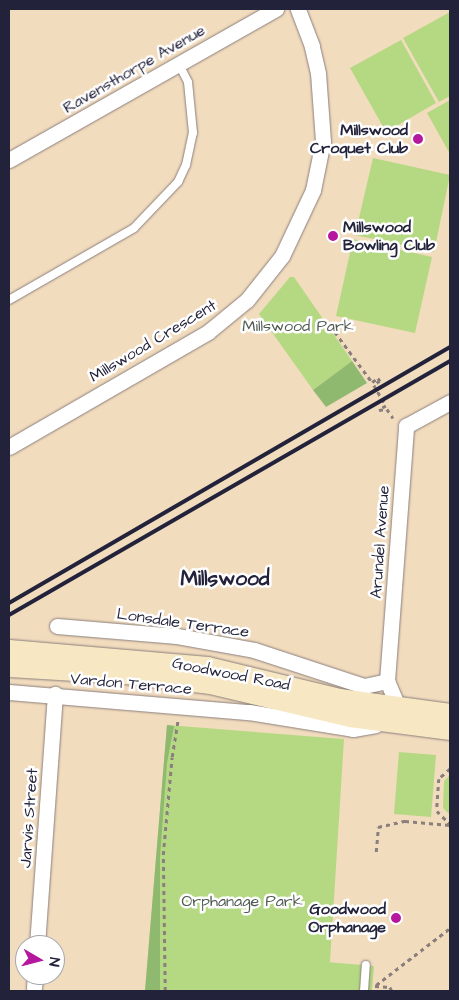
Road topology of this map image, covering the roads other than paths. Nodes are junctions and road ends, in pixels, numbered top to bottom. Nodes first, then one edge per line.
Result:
1 (276, 9) edge
2 (298, 9) edge
3 (179, 64) junction
4 (9, 160) edge
5 (9, 300) edge
6 (450, 402) edge
7 (9, 447) edge
8 (57, 626) dead end
9 (9, 650) edge
10 (9, 666) edge
11 (387, 681) junction
12 (9, 692) edge
13 (54, 694) junction
14 (263, 695) junction
15 (249, 712) junction
16 (450, 714) edge
17 (396, 715) junction
18 (450, 729) edge
19 (38, 935) edge
20 (366, 965) dead end
21 (364, 988) edge

1 - 3 street, Ravensthorpe Avenue
2 - 7 street, Millswood Crescent
3 - 4 street, Ravensthorpe Avenue
3 - 5 lane
6 - 11 street, Arundel Avenue
8 - 11 street, Lonsdale Terrace
9 - 17 main road, Goodwood Road
10 - 14 main road, Goodwood Road
11 - 17 street, Arundel Avenue
12 - 13 street, Vardon Terrace
13 - 15 street, Vardon Terrace
13 - 19 street, Jarvis Street
14 - 15 street
14 - 17 main road, Goodwood Road
15 - 17 street, Vardon Terrace
16 - 17 main road, Goodwood Road
17 - 18 main road, Goodwood Road
20 - 21 lane

